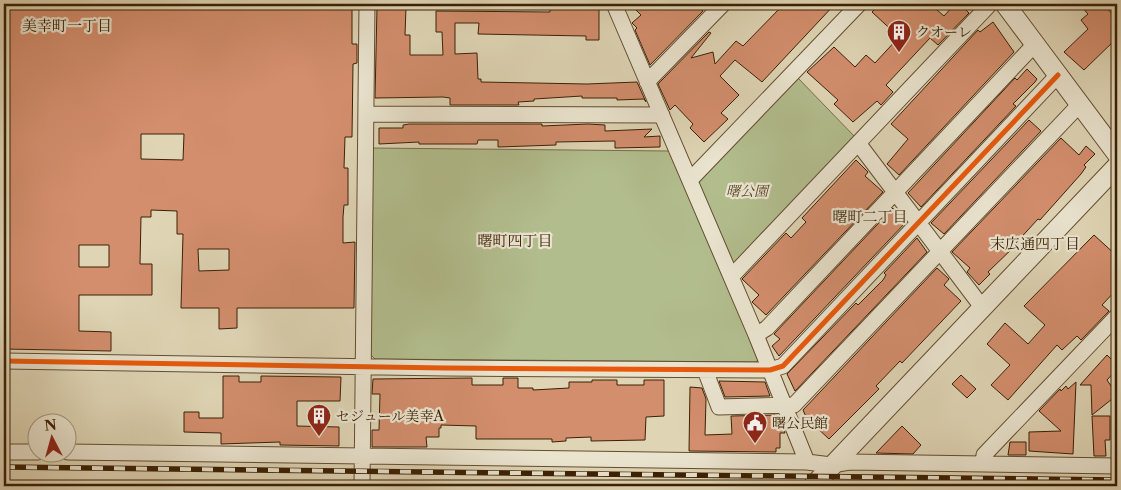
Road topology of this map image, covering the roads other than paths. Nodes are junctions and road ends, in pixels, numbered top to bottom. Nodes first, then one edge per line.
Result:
1 (367, 4) edge
2 (614, 4) edge
3 (723, 4) edge
4 (990, 4) edge
5 (1005, 4) edge
6 (851, 6) edge
7 (1035, 44) junction
8 (1058, 75) junction
9 (647, 82) junction
10 (1080, 104) junction
11 (366, 114) junction
12 (662, 115) junction
13 (858, 143) junction
14 (1117, 154) edge
15 (1117, 166) edge
16 (690, 180) junction
17 (894, 193) junction
18 (918, 223) junction
19 (941, 252) junction
20 (731, 277) junction
21 (982, 307) junction
22 (1117, 316) edge
23 (756, 335) junction
24 (4, 362) edge
25 (363, 367) junction
26 (705, 370) junction
27 (770, 370) junction
28 (784, 406) junction
29 (4, 452) edge
30 (28, 452) edge
31 (78, 452) edge
32 (362, 456) junction
33 (807, 462) junction
34 (983, 464) junction
35 (831, 465) junction
36 (1117, 466) edge
37 (362, 486) edge
38 (813, 486) edge

1 - 11 street
2 - 9 street
3 - 9 street
4 - 13 street
5 - 7 street
6 - 16 street
7 - 8 street
7 - 17 street
8 - 10 street
8 - 18 street
9 - 12 street
10 - 14 street
10 - 19 street
11 - 12 street
11 - 25 street
12 - 16 street
13 - 17 street
13 - 20 street
15 - 21 street
16 - 20 street
17 - 18 street
17 - 23 street
18 - 19 street
18 - 27 street
19 - 21 street
19 - 28 street
20 - 23 street
21 - 35 street
22 - 34 street
23 - 27 street
24 - 25 street
25 - 26 street
25 - 32 street
26 - 27 street
26 - 28 street
27 - 28 street
28 - 33 street
29 - 30 street
31 - 32 street
32 - 33 street
32 - 37 street
33 - 35 street
34 - 35 street
34 - 36 street
35 - 38 street

